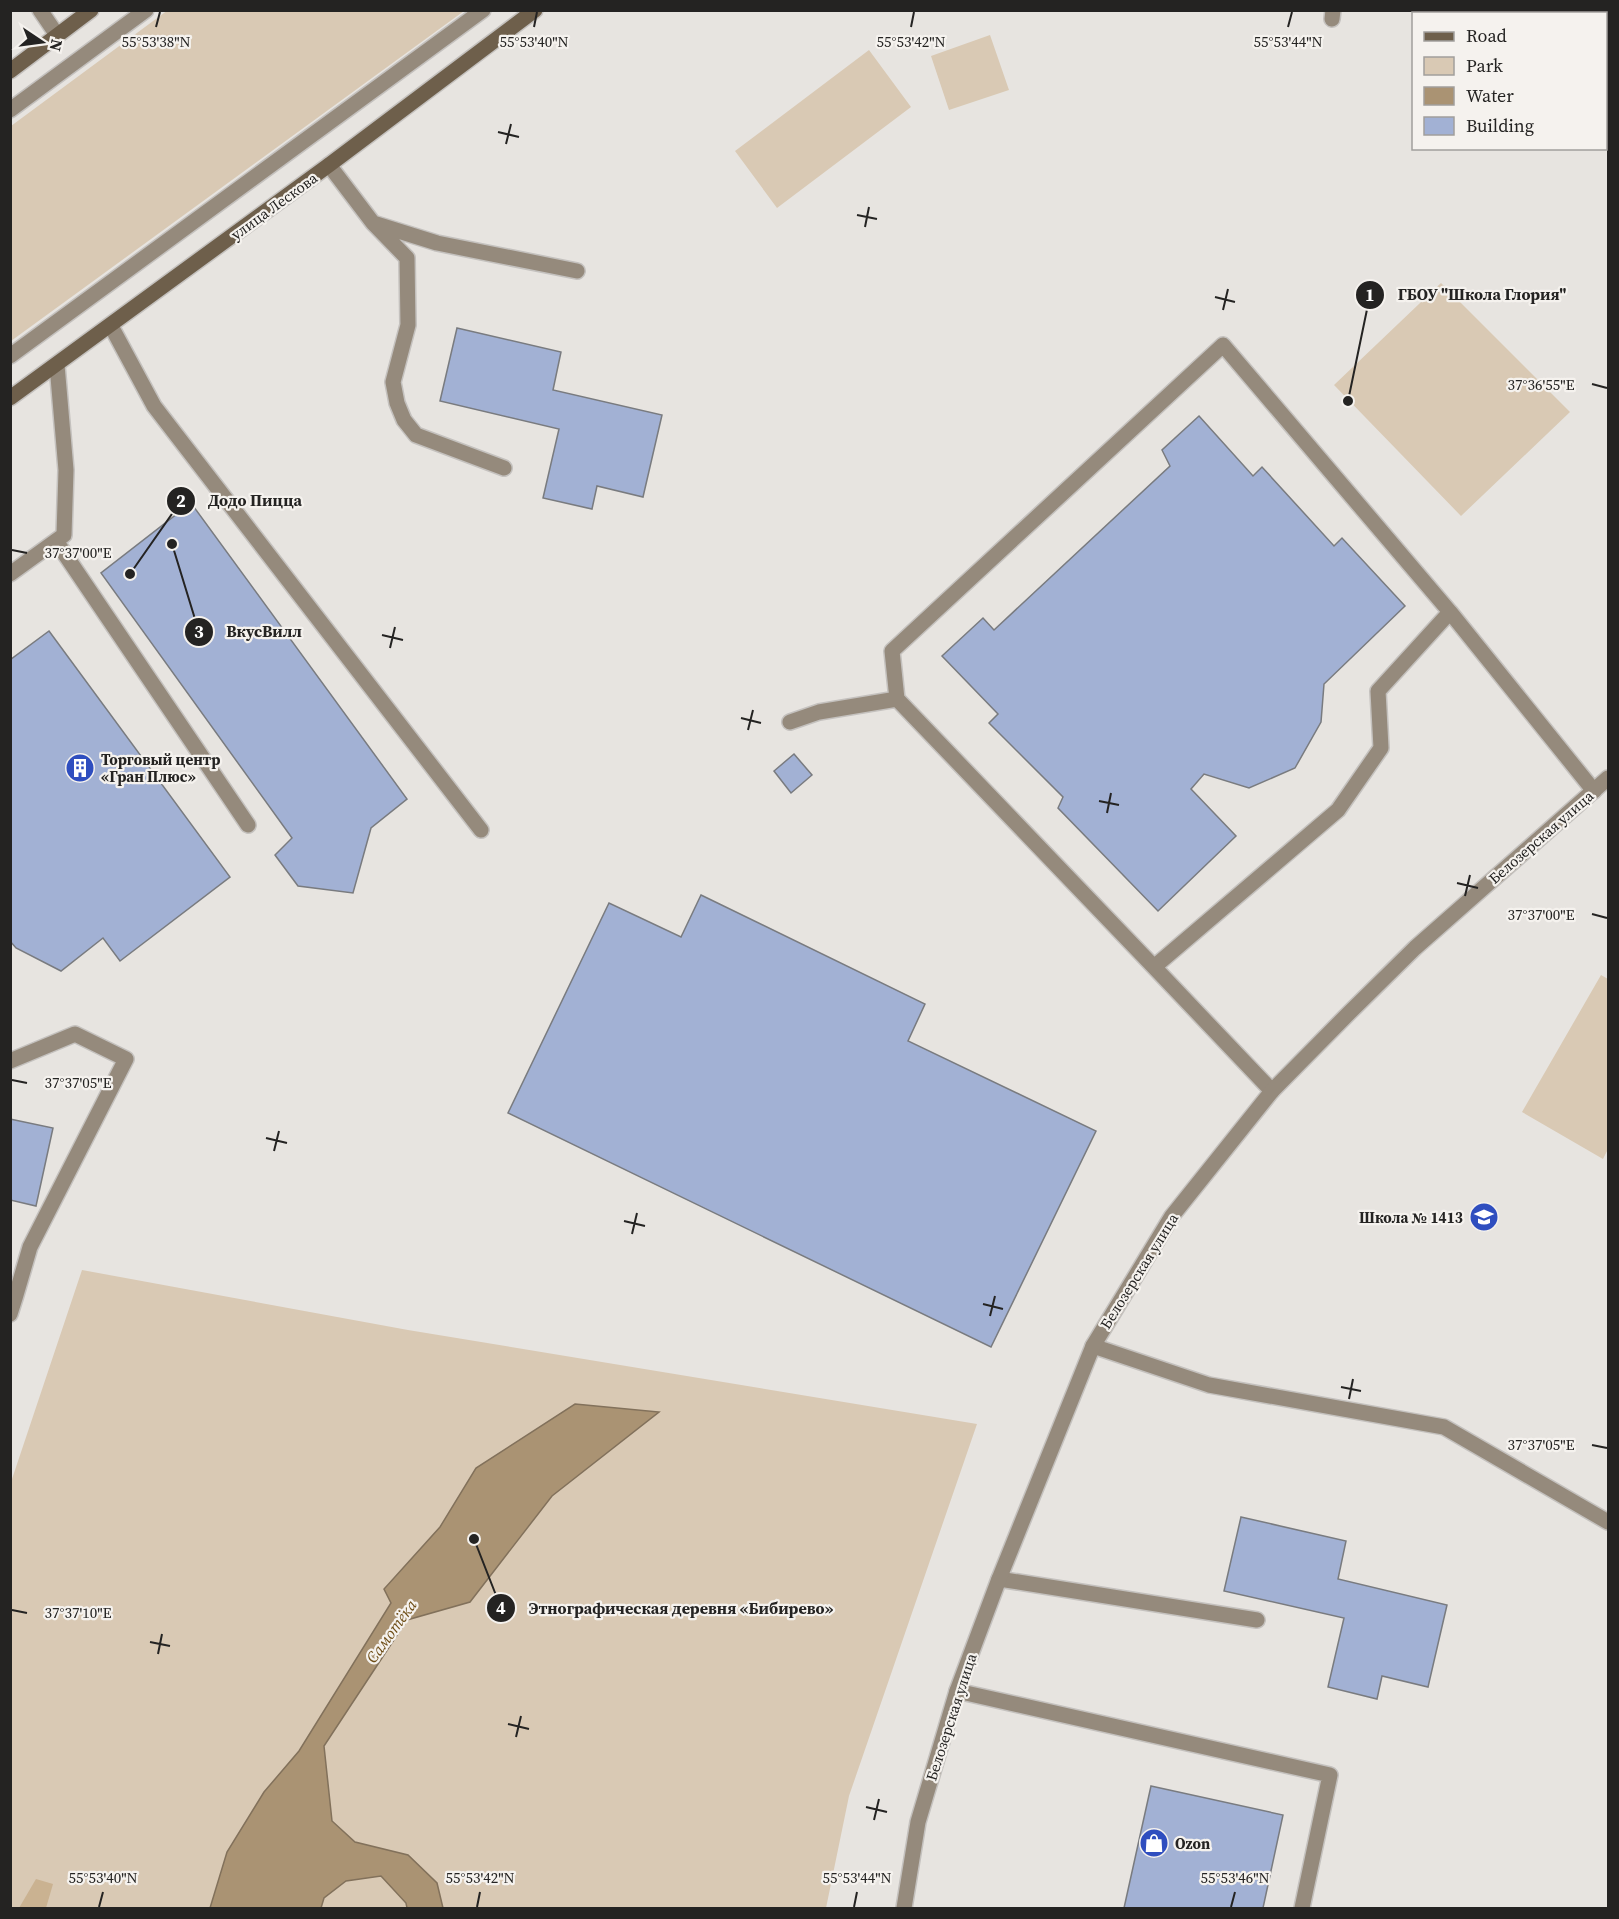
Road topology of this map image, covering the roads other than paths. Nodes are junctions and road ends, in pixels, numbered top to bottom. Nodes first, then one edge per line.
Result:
1 (40, 10) edge
2 (91, 10) edge
3 (146, 10) edge
4 (483, 10) edge
5 (536, 10) edge
6 (57, 35) junction
7 (10, 71) edge
8 (10, 110) edge
9 (329, 165) junction
10 (373, 223) junction
11 (577, 271) dead end
12 (111, 326) junction
13 (10, 356) edge
14 (57, 365) junction
15 (10, 398) edge
16 (504, 468) dead end
17 (56, 541) junction
18 (10, 574) edge
19 (1450, 612) junction
20 (897, 699) junction
21 (790, 722) dead end
22 (1608, 778) edge
23 (1594, 790) junction
24 (248, 825) dead end
25 (481, 830) dead end
26 (1154, 967) junction
27 (10, 1061) edge
28 (1272, 1091) junction
29 (13, 1295) edge
30 (10, 1314) edge
31 (1093, 1346) junction
32 (1608, 1522) edge
33 (999, 1579) junction
34 (1257, 1620) dead end
35 (957, 1691) junction
36 (904, 1908) edge
37 (1302, 1908) edge

1 - 6 street
2 - 6 main road
3 - 8 street
4 - 13 street
5 - 9 main road, улица Лескова
6 - 7 main road
9 - 10 street
9 - 12 main road, улица Лескова
10 - 11 street
10 - 16 street
12 - 14 main road, улица Лескова
12 - 25 street
14 - 15 main road, улица Лескова
14 - 17 street
17 - 18 street
17 - 24 street
19 - 20 street
19 - 23 street
19 - 26 street
20 - 21 street
20 - 26 street
22 - 23 street, Белозерская улица
23 - 28 street, Белозерская улица
26 - 28 street
27 - 29 street
28 - 31 street, Белозерская улица
29 - 30 street
31 - 32 street
31 - 33 street, Белозерская улица
33 - 34 street
33 - 35 street, Белозерская улица
35 - 36 street, Белозерская улица
35 - 37 street

